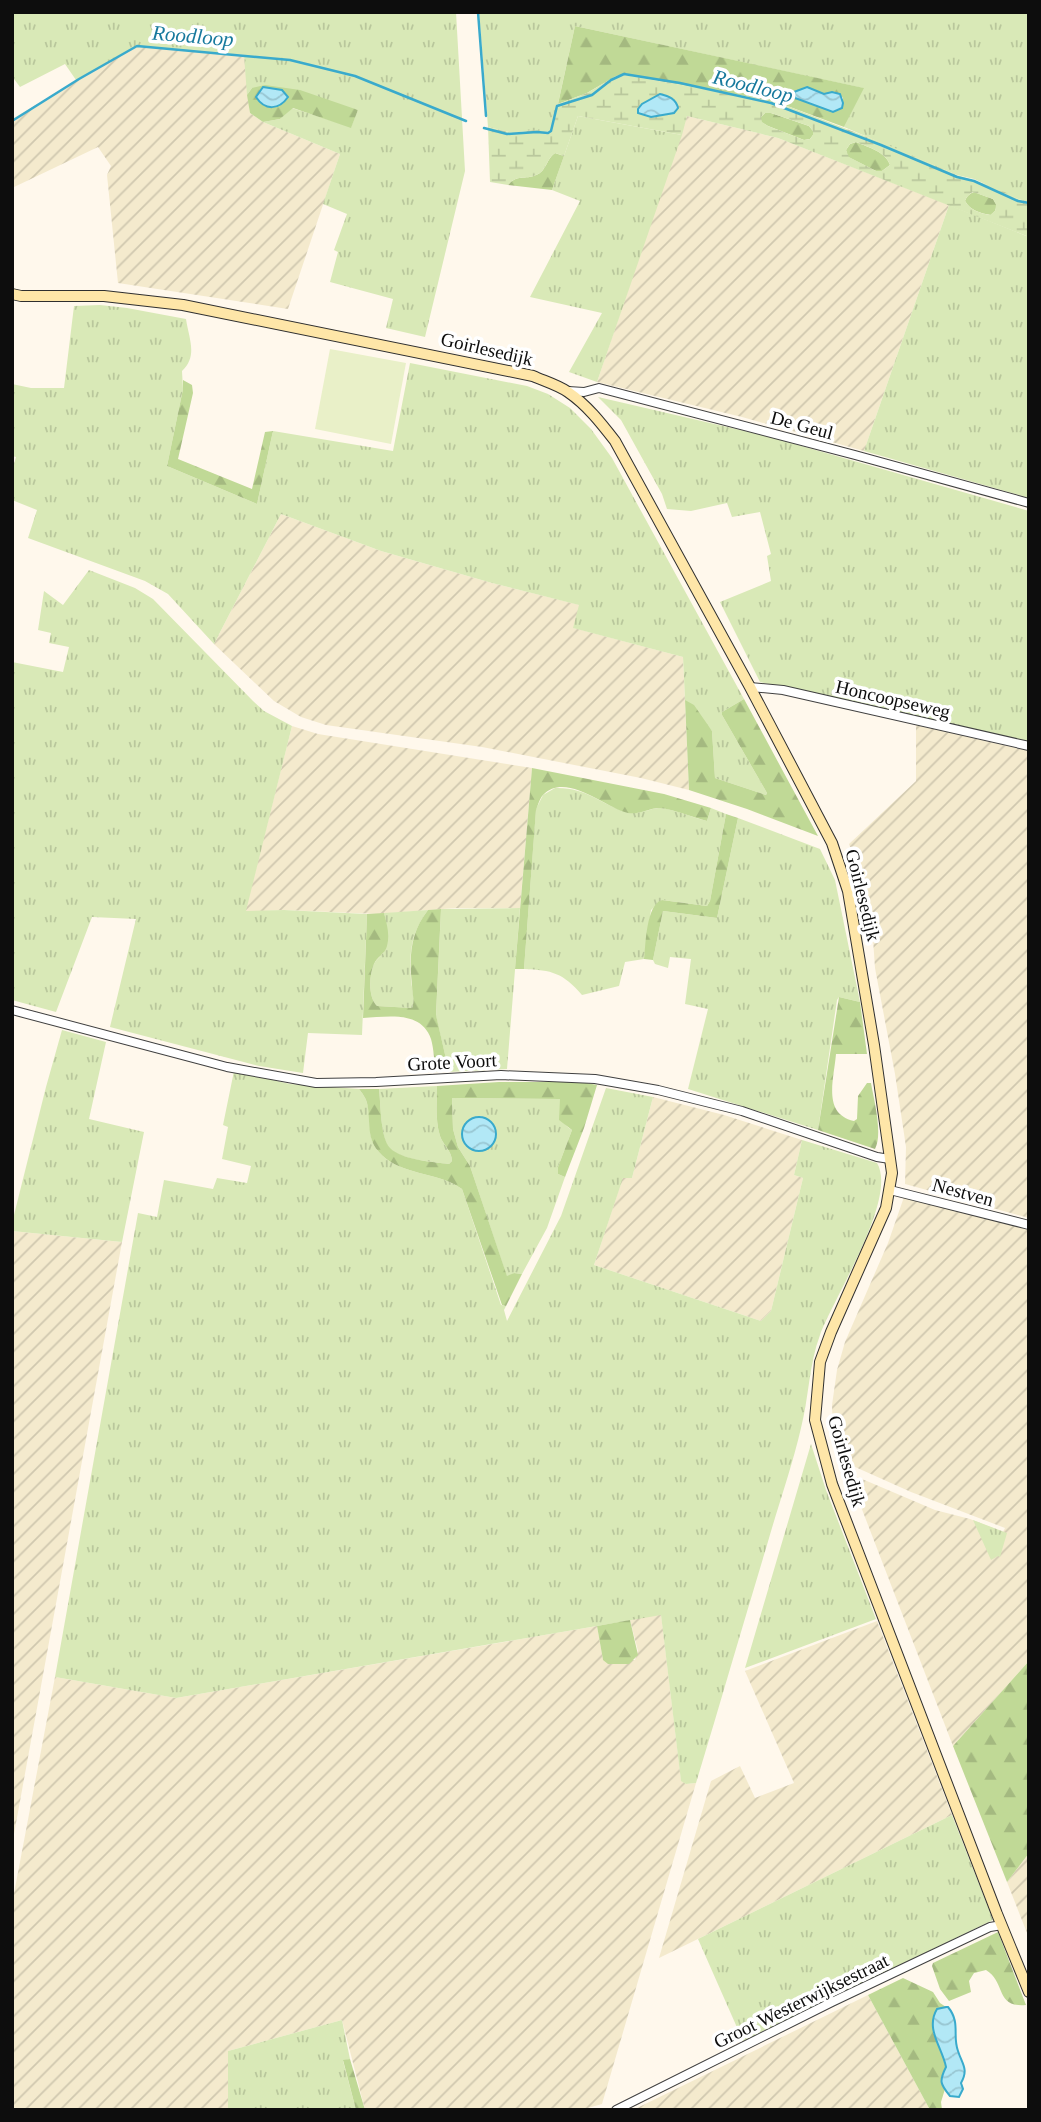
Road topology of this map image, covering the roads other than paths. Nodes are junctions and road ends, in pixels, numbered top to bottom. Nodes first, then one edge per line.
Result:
1 (12, 294) edge
2 (566, 391) junction
3 (1029, 503) edge
4 (750, 687) junction
5 (1029, 746) edge
6 (12, 1010) edge
7 (890, 1159) junction
8 (890, 1190) junction
9 (1029, 1225) edge
10 (1002, 1925) junction
11 (1029, 1992) edge
12 (616, 2110) edge

1 - 2 street, Goirlesedijk
2 - 3 street, De Geul
2 - 4 street, Goirlesedijk
4 - 5 street, Honcoopseweg
4 - 7 street, Goirlesedijk
6 - 7 street, Grote Voort
7 - 8 street, Goirlesedijk
8 - 9 street, Nestven
8 - 10 street, Goirlesedijk
10 - 11 street, Goirlesedijk
10 - 12 street, Groot Westerwijksestraat

